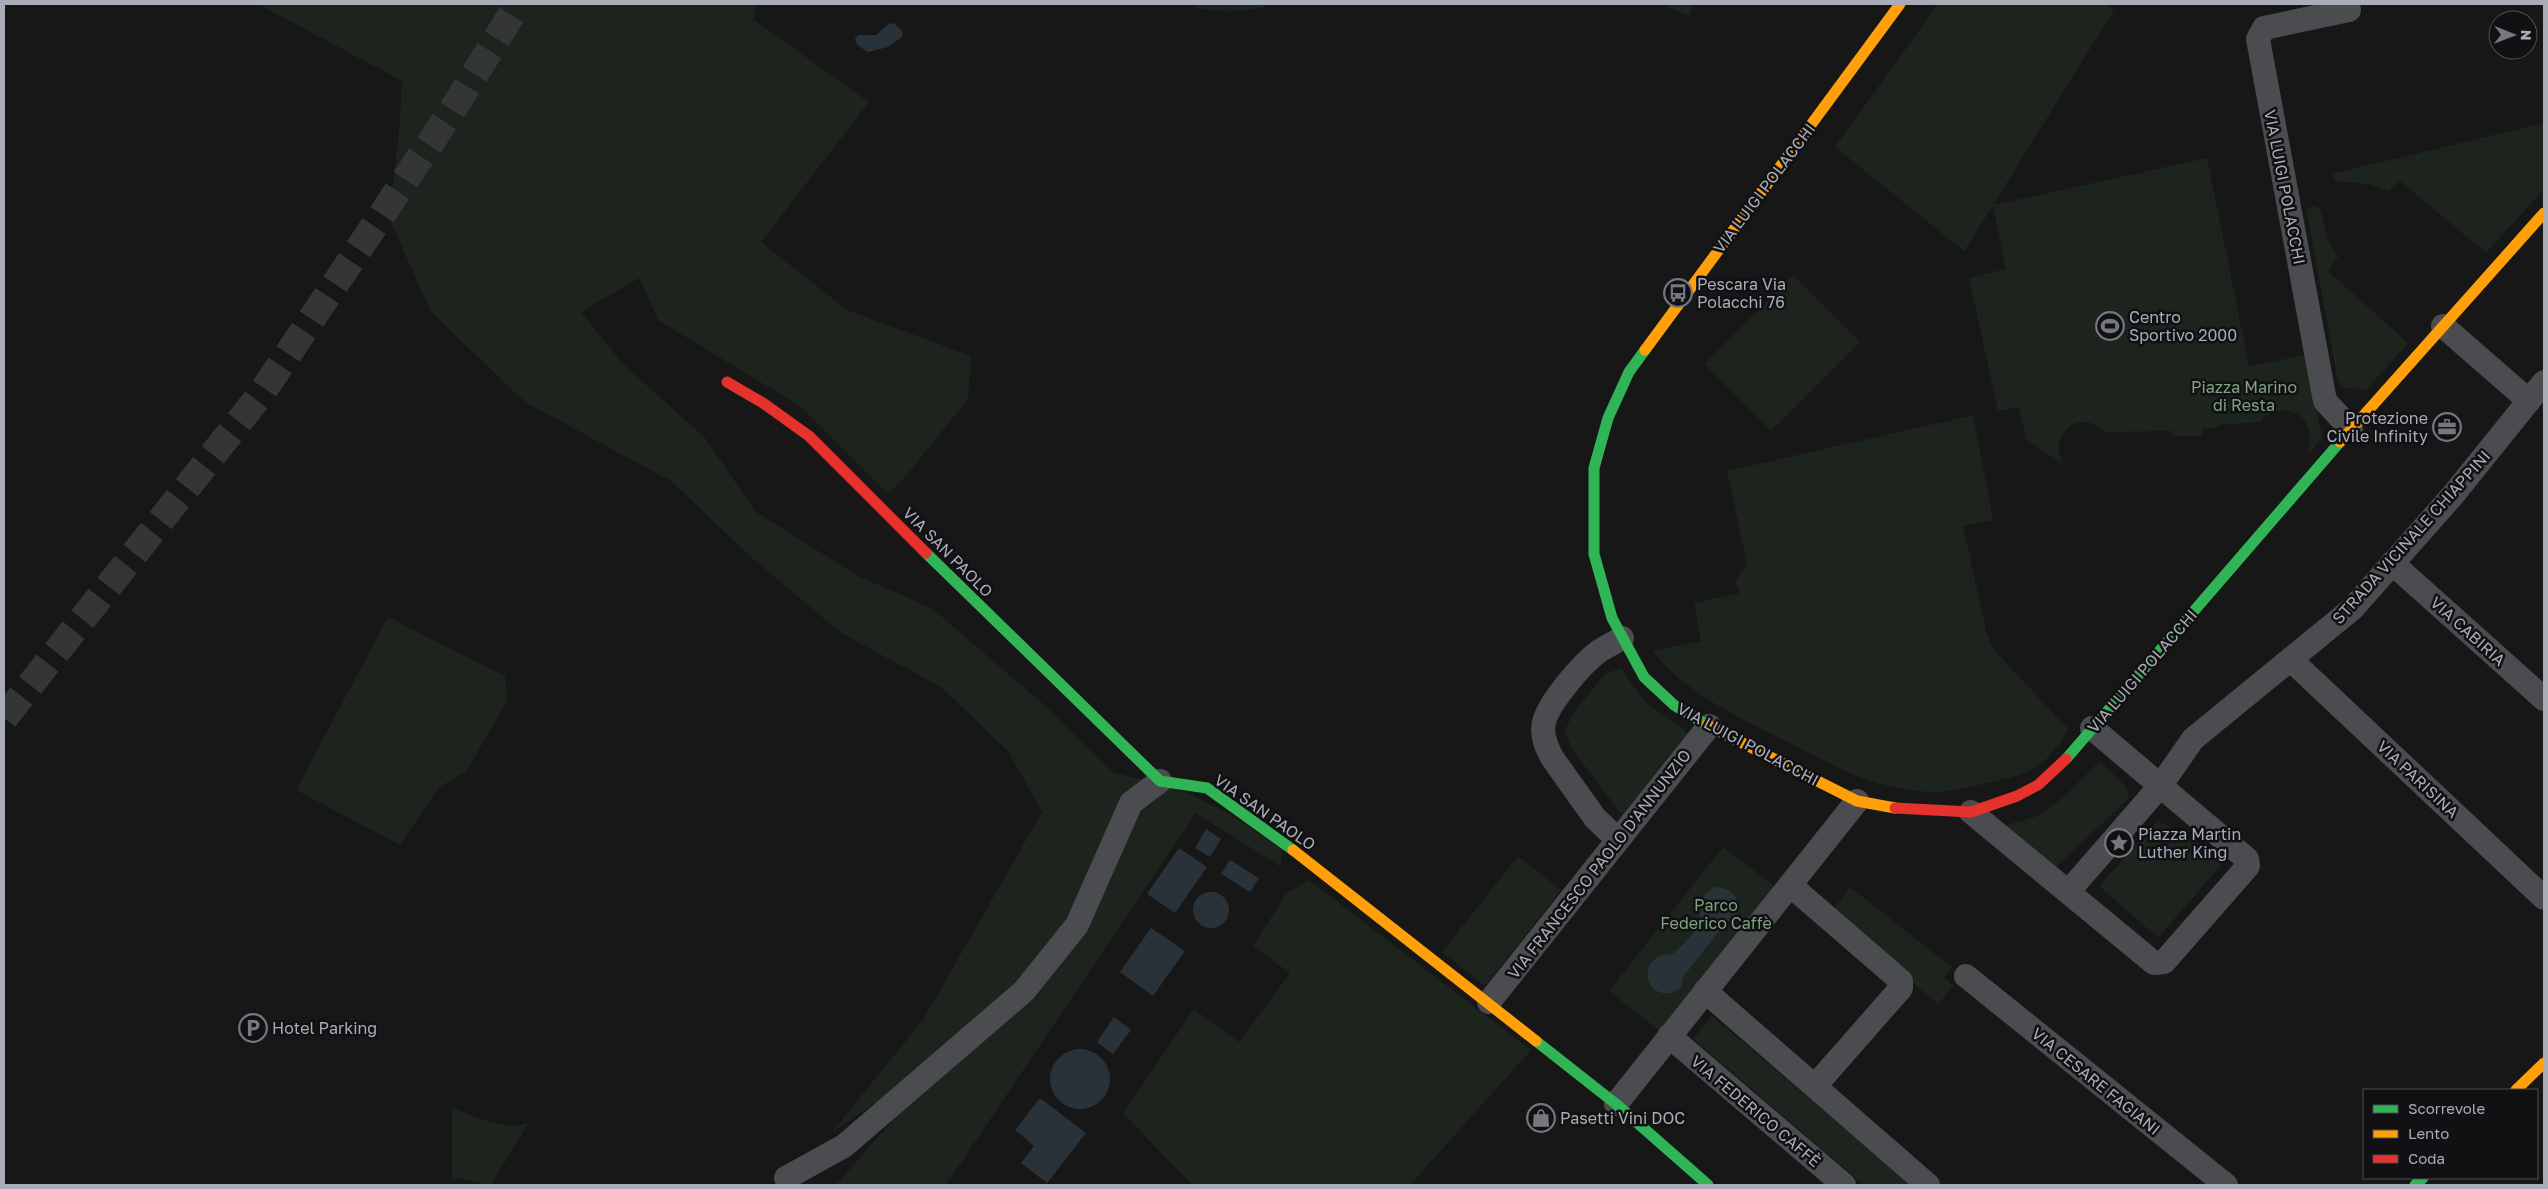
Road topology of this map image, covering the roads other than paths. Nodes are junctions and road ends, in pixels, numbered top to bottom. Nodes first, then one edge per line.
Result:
1 (1900, 4) edge
2 (2348, 4) edge
3 (2544, 213) edge
4 (2443, 326) junction
5 (727, 382) dead end
6 (2538, 393) edge
7 (2350, 429) junction
8 (2392, 563) junction
9 (1622, 638) junction
10 (2291, 660) junction
11 (2544, 699) edge
12 (1709, 726) junction
13 (2092, 728) junction
14 (1160, 781) junction
15 (2161, 785) junction
16 (1857, 801) junction
17 (1971, 812) junction
18 (1618, 840) junction
19 (1790, 886) junction
20 (2068, 892) junction
21 (2544, 898) edge
22 (1966, 976) dead end
23 (1705, 991) junction
24 (1489, 1002) junction
25 (1669, 1036) junction
26 (2544, 1063) edge
27 (1815, 1086) junction
28 (2517, 1089) edge
29 (1616, 1104) junction
30 (786, 1178) dead end
31 (1708, 1185) edge
32 (1844, 1185) edge
33 (1928, 1185) edge
34 (2226, 1185) edge

1 - 9 street, VIA LUIGI POLACCHI
2 - 7 street, VIA LUIGI POLACCHI
3 - 4 street, VIA LUIGI POLACCHI
4 - 6 street
4 - 7 street, VIA LUIGI POLACCHI
5 - 14 street, VIA SAN PAOLO
6 - 8 street, STRADA VICINALE CHIAPPINI
7 - 13 street, VIA LUIGI POLACCHI
8 - 10 street, STRADA VICINALE CHIAPPINI
8 - 11 street, VIA CABIRIA
9 - 12 street, VIA LUIGI POLACCHI
9 - 18 street
10 - 15 street, STRADA VICINALE CHIAPPINI
10 - 21 street, VIA PARISINA
12 - 16 street, VIA LUIGI POLACCHI
12 - 18 street, VIA FRANCESCO PAOLO D'ANNUNZIO
13 - 15 street
13 - 17 street, VIA LUIGI POLACCHI
14 - 24 street, VIA SAN PAOLO
14 - 30 street
15 - 20 street
15 - 20 street
16 - 17 street, VIA LUIGI POLACCHI
16 - 19 street
17 - 20 street
18 - 24 street, VIA FRANCESCO PAOLO D'ANNUNZIO
19 - 23 street
19 - 27 street
22 - 34 street, VIA CESARE FAGIANI
23 - 25 street
23 - 27 street
24 - 29 street, VIA SAN PAOLO
25 - 29 street
25 - 32 street, VIA FEDERICO CAFFÈ
26 - 28 street
27 - 33 street
29 - 31 street, VIA SAN PAOLO

